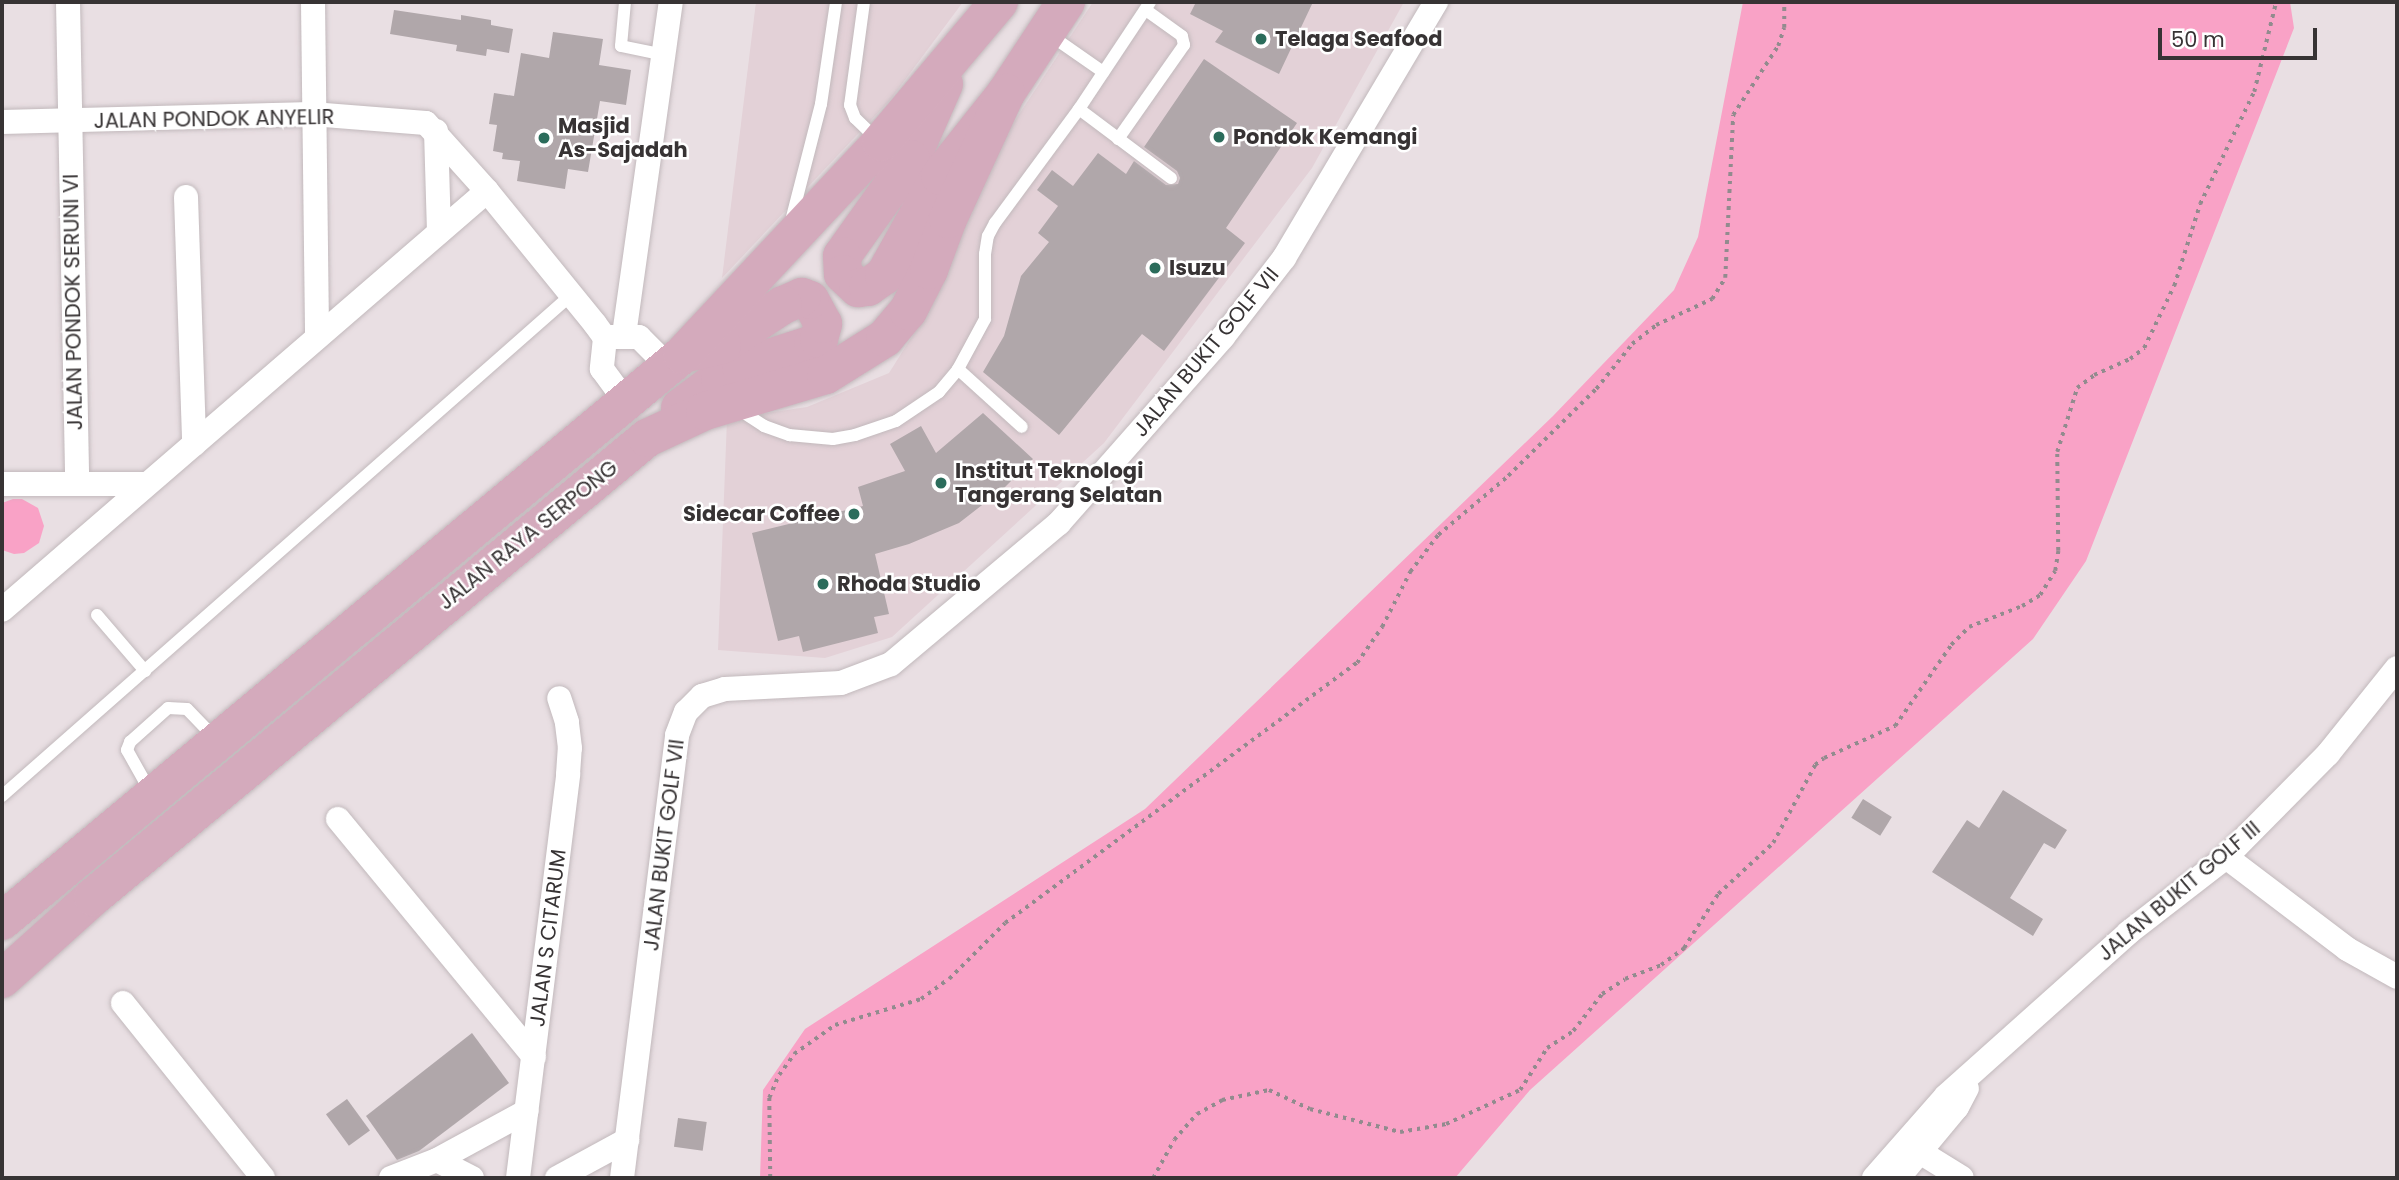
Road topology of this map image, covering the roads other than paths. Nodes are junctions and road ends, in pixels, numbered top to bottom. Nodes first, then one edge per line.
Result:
1 (68, 2) edge
2 (313, 2) edge
3 (625, 2) edge
4 (671, 2) edge
5 (836, 2) edge
6 (864, 2) edge
7 (999, 2) edge
8 (1436, 2) edge
9 (1148, 6) edge
10 (1056, 17) edge
11 (957, 52) junction
12 (664, 55) junction
13 (1103, 72) junction
14 (1006, 93) junction
15 (1079, 109) junction
16 (312, 114) junction
17 (431, 119) junction
18 (69, 120) junction
19 (2, 122) edge
20 (1118, 139) junction
21 (881, 142) junction
22 (1171, 178) dead end
23 (487, 191) junction
24 (186, 197) dead end
25 (439, 232) junction
26 (782, 248) junction
27 (571, 295) junction
28 (317, 337) junction
29 (610, 342) junction
30 (675, 361) junction
31 (958, 369) junction
32 (627, 403) junction
33 (729, 403) junction
34 (1023, 427) dead end
35 (647, 438) junction
36 (194, 444) junction
37 (78, 483) junction
38 (2, 484) edge
39 (146, 484) junction
40 (2, 610) edge
41 (97, 615) dead end
42 (2397, 667) edge
43 (145, 671) junction
44 (559, 698) dead end
45 (218, 741) junction
46 (153, 795) junction
47 (2, 796) edge
48 (338, 819) dead end
49 (2226, 856) junction
50 (4, 915) edge
51 (2397, 977) edge
52 (2, 979) edge
53 (123, 1003) dead end
54 (534, 1057) junction
55 (1975, 1072) junction
56 (527, 1111) junction
57 (627, 1140) junction
58 (1920, 1152) junction
59 (437, 1160) junction
60 (263, 1178) edge
61 (391, 1178) edge
62 (472, 1178) edge
63 (518, 1178) edge
64 (557, 1178) edge
65 (622, 1178) edge
66 (1874, 1178) edge
67 (1898, 1178) edge
68 (1962, 1178) edge

1 - 18 street, JALAN PONDOK SERUNI VI
2 - 16 street
3 - 12 lane
4 - 12 street
5 - 26 lane
6 - 21 lane
7 - 11 main road, JALAN RAYA SERPONG
8 - 57 street, JALAN BUKIT GOLF VII
9 - 13 lane
9 - 20 lane
10 - 13 lane
10 - 14 main road
11 - 14 main road
11 - 21 main road, JALAN RAYA SERPONG
12 - 29 street
13 - 15 lane
14 - 33 main road, JALAN RAYA SERPONG
15 - 20 lane
15 - 31 lane
16 - 17 street, JALAN PONDOK ANYELIR
16 - 18 street, JALAN PONDOK ANYELIR
16 - 28 street
17 - 23 street
17 - 25 street
18 - 19 street, JALAN PONDOK ANYELIR
18 - 37 street, JALAN PONDOK SERUNI VI
20 - 22 lane
21 - 26 main road, JALAN RAYA SERPONG
23 - 25 street
23 - 27 street
24 - 36 street
25 - 28 street
26 - 30 main road, JALAN RAYA SERPONG
27 - 29 street
27 - 43 lane
28 - 36 street
29 - 30 street
29 - 32 street
30 - 32 main road, JALAN RAYA SERPONG
30 - 35 main road
31 - 33 lane
31 - 34 lane
32 - 45 main road, JALAN RAYA SERPONG
33 - 35 main road, JALAN RAYA SERPONG
35 - 52 main road, JALAN RAYA SERPONG
36 - 39 street
37 - 38 street
37 - 39 street
39 - 40 street
41 - 43 lane
42 - 49 street, JALAN BUKIT GOLF III
43 - 47 lane
44 - 54 street, JALAN S CITARUM
45 - 46 main road, JALAN RAYA SERPONG
45 - 46 lane
46 - 50 main road, JALAN RAYA SERPONG
48 - 54 street
49 - 51 street
49 - 55 street, JALAN BUKIT GOLF III
53 - 60 street
54 - 56 street, JALAN S CITARUM
55 - 58 street, JALAN BUKIT GOLF III
55 - 66 street, JALAN BUKIT GOLF III
56 - 59 street
56 - 63 street, JALAN S CITARUM
57 - 64 street
57 - 65 street, JALAN BUKIT GOLF VII
58 - 67 street, JALAN BUKIT GOLF III
58 - 68 street
59 - 61 street
59 - 62 street

